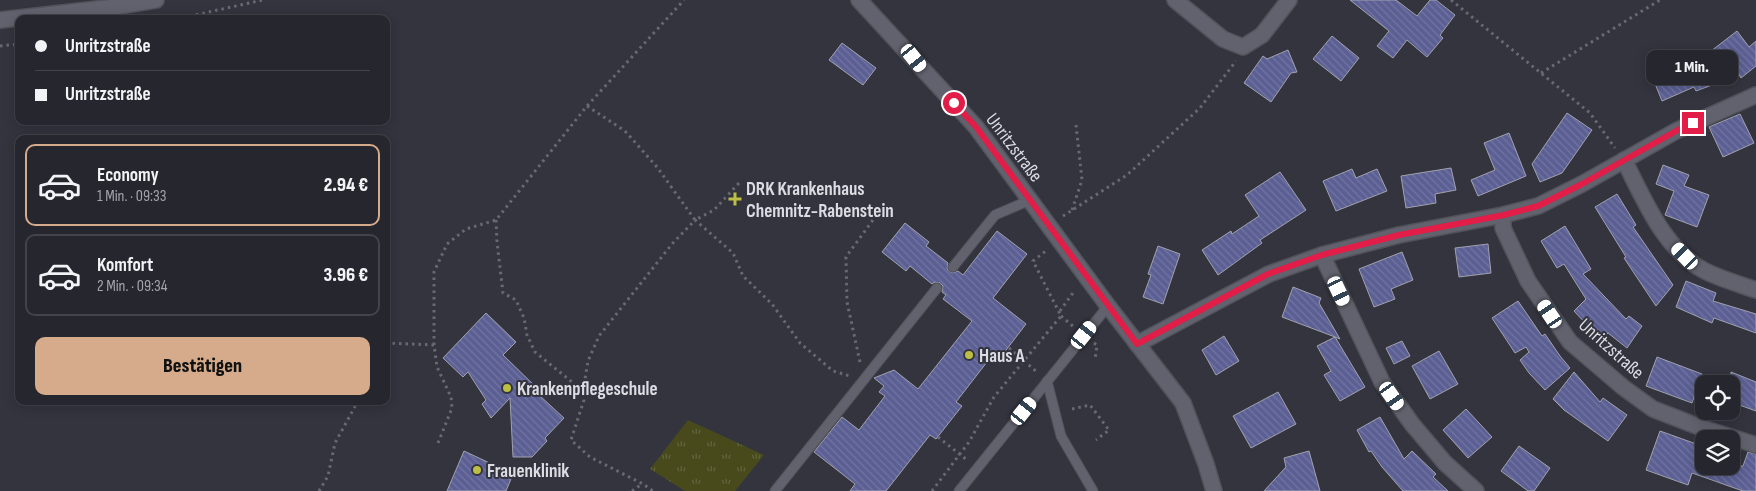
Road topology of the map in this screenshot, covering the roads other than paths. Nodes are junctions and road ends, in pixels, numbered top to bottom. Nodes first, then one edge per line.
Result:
1 (156, 0) edge
2 (859, 0) edge
3 (1175, 0) edge
4 (1289, 0) edge
5 (44, 15) edge
6 (15, 18) edge
7 (0, 20) edge
8 (1756, 95) edge
9 (1624, 160) junction
10 (1030, 200) junction
11 (1504, 215) junction
12 (1322, 255) junction
13 (953, 267) dead end
14 (937, 288) dead end
15 (1756, 290) edge
16 (1108, 306) junction
17 (1137, 344) junction
18 (1047, 381) junction
19 (1756, 445) edge
20 (775, 491) edge
21 (959, 491) edge
22 (1093, 491) edge
23 (1214, 491) edge
24 (1476, 491) edge

1 - 5 street
2 - 10 street, Unritzstraße
3 - 4 street
6 - 7 street
8 - 9 street
9 - 11 street
9 - 15 street
10 - 13 lane
10 - 16 street, Unritzstraße
11 - 12 street
11 - 19 street, Unritzstraße
12 - 17 street
12 - 24 street
14 - 20 lane
16 - 17 street, Unritzstraße
16 - 18 lane
17 - 23 street, Unritzstraße
18 - 21 lane
18 - 22 lane

